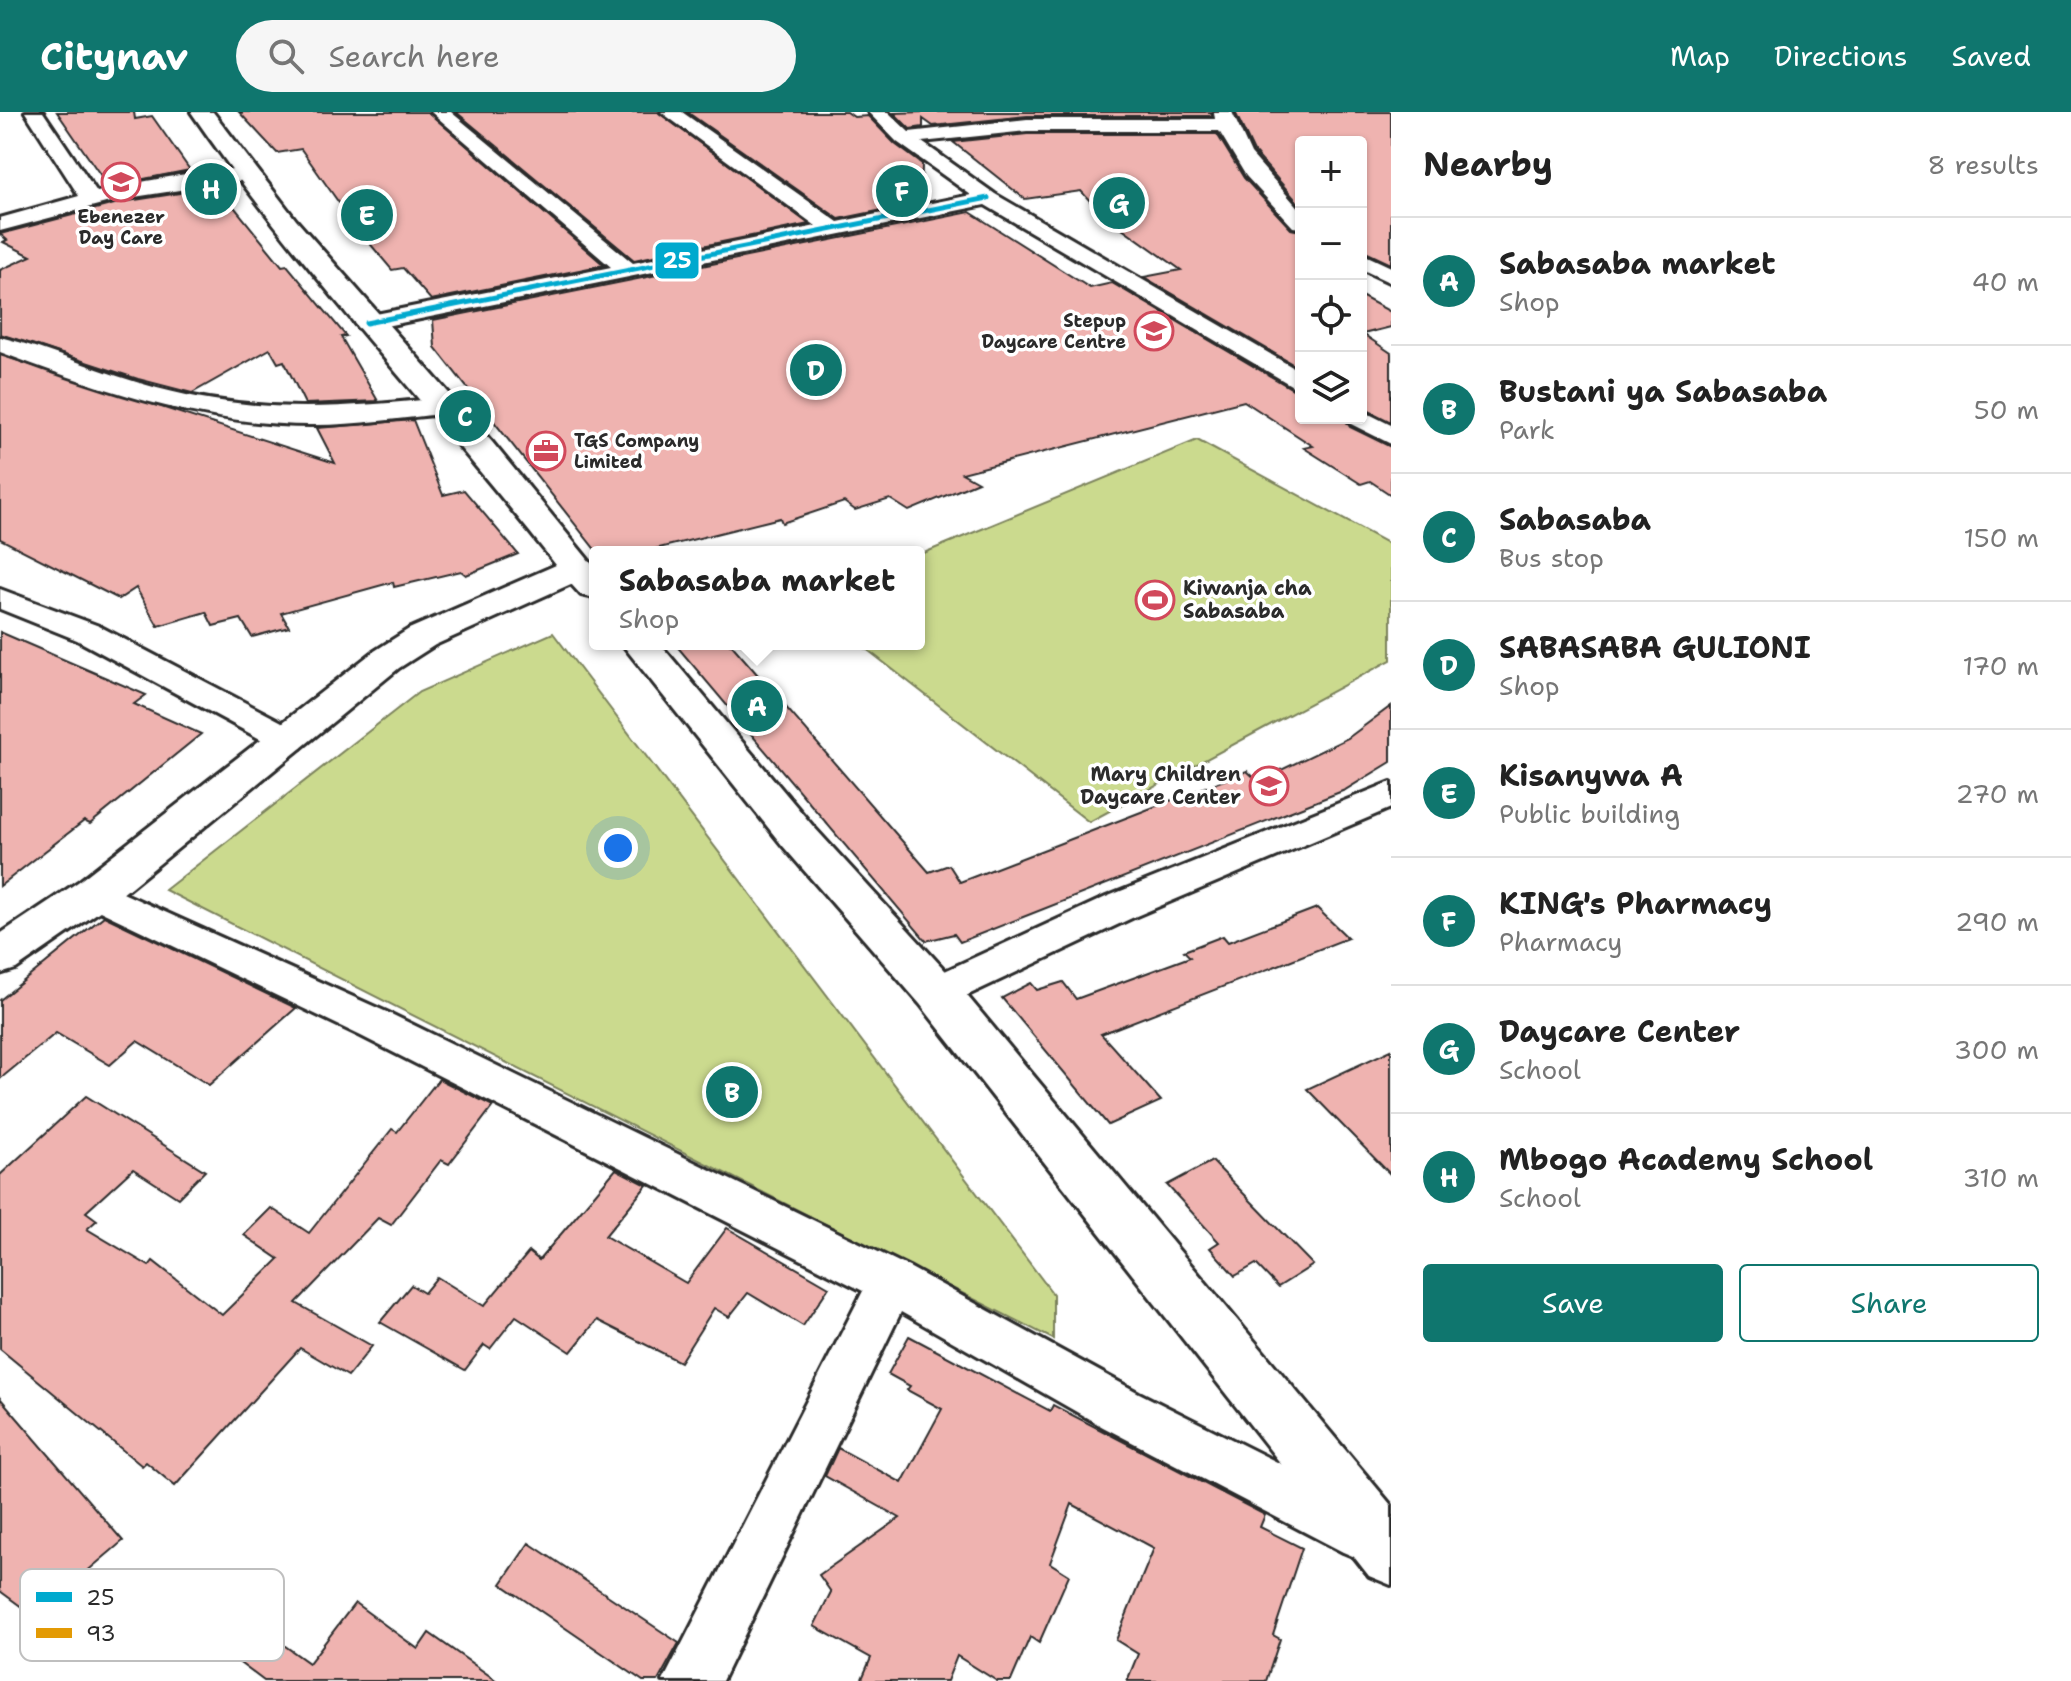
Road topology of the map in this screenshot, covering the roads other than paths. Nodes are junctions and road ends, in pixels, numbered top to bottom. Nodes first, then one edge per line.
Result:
1 (34, 112) edge
2 (202, 112) edge
3 (440, 112) edge
4 (670, 112) edge
5 (877, 112) edge
6 (1223, 118) edge
7 (904, 138) junction
8 (245, 174) junction
9 (90, 197) junction
10 (988, 198) junction
11 (1295, 215) edge
12 (0, 225) edge
13 (836, 230) junction
14 (1367, 263) edge
15 (628, 270) junction
16 (1391, 276) edge
17 (366, 323) junction
18 (0, 344) edge
19 (1295, 379) edge
20 (443, 406) junction
21 (1367, 422) edge
22 (1391, 436) edge
23 (586, 579) edge
24 (0, 598) edge
25 (645, 650) edge
26 (289, 740) junction
27 (1391, 794) edge
28 (94, 893) junction
29 (0, 957) edge
30 (937, 992) junction
31 (892, 1282) junction
32 (1390, 1550) edge
33 (692, 1681) edge

1 - 9 street
2 - 8 street
3 - 15 street
4 - 13 street
5 - 7 street
6 - 7 street
6 - 11 street
7 - 10 street
8 - 9 street
8 - 17 street
9 - 12 street
10 - 13 street
10 - 19 street
13 - 15 street
14 - 16 street
15 - 17 street
17 - 20 street
18 - 20 street
20 - 23 street
21 - 22 street
23 - 26 street
24 - 26 street
25 - 30 street
26 - 28 street
27 - 30 street
28 - 29 street
28 - 31 street
30 - 32 street
31 - 32 street
31 - 33 street

